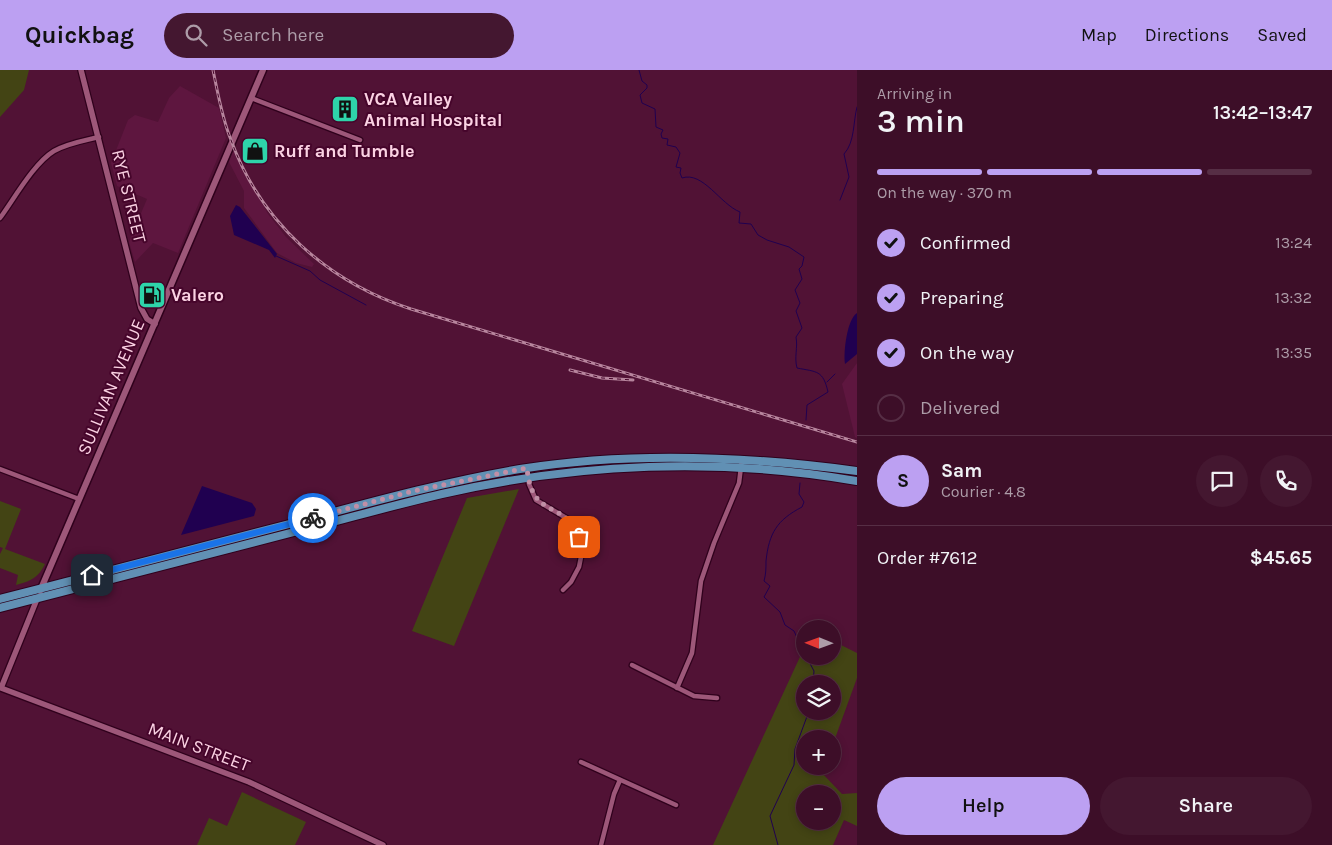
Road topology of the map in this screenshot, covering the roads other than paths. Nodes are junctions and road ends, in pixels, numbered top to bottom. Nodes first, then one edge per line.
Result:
1 (81, 70) edge
2 (262, 70) edge
3 (251, 98) junction
4 (99, 138) junction
5 (360, 140) dead end
6 (0, 218) edge
7 (154, 324) junction
8 (685, 457) junction
9 (626, 459) junction
10 (742, 459) junction
11 (685, 467) junction
12 (527, 468) junction
13 (626, 468) junction
14 (741, 468) junction
15 (0, 470) edge
16 (857, 471) edge
17 (528, 478) junction
18 (857, 481) edge
19 (79, 500) junction
20 (348, 508) junction
21 (351, 517) junction
22 (41, 588) junction
23 (563, 590) dead end
24 (0, 599) edge
25 (37, 599) junction
26 (0, 608) edge
27 (632, 665) dead end
28 (0, 688) edge
29 (677, 688) junction
30 (717, 698) dead end
31 (581, 762) dead end
32 (620, 780) junction
33 (676, 805) dead end
34 (383, 845) edge
35 (601, 845) edge

1 - 4 street, RYE STREET
2 - 3 main road, SULLIVAN AVENUE
3 - 5 street
3 - 7 main road, SULLIVAN AVENUE
4 - 6 street
4 - 7 street, RYE STREET
7 - 19 main road, SULLIVAN AVENUE
8 - 9 highway
8 - 10 highway
8 - 11 highway
9 - 12 highway
9 - 13 highway
10 - 14 street
10 - 16 highway
11 - 13 highway
11 - 14 highway
12 - 17 street
12 - 20 highway
13 - 17 highway
14 - 18 highway
14 - 29 street
15 - 19 street
17 - 21 highway
17 - 23 street
19 - 22 main road, SULLIVAN AVENUE
20 - 21 highway
20 - 22 highway
21 - 25 highway
22 - 24 highway
22 - 25 main road, SULLIVAN AVENUE
25 - 26 highway
25 - 28 street, SULLIVAN AVENUE
27 - 29 street
28 - 34 street, MAIN STREET
29 - 30 street
31 - 32 street
32 - 33 street
32 - 35 street

